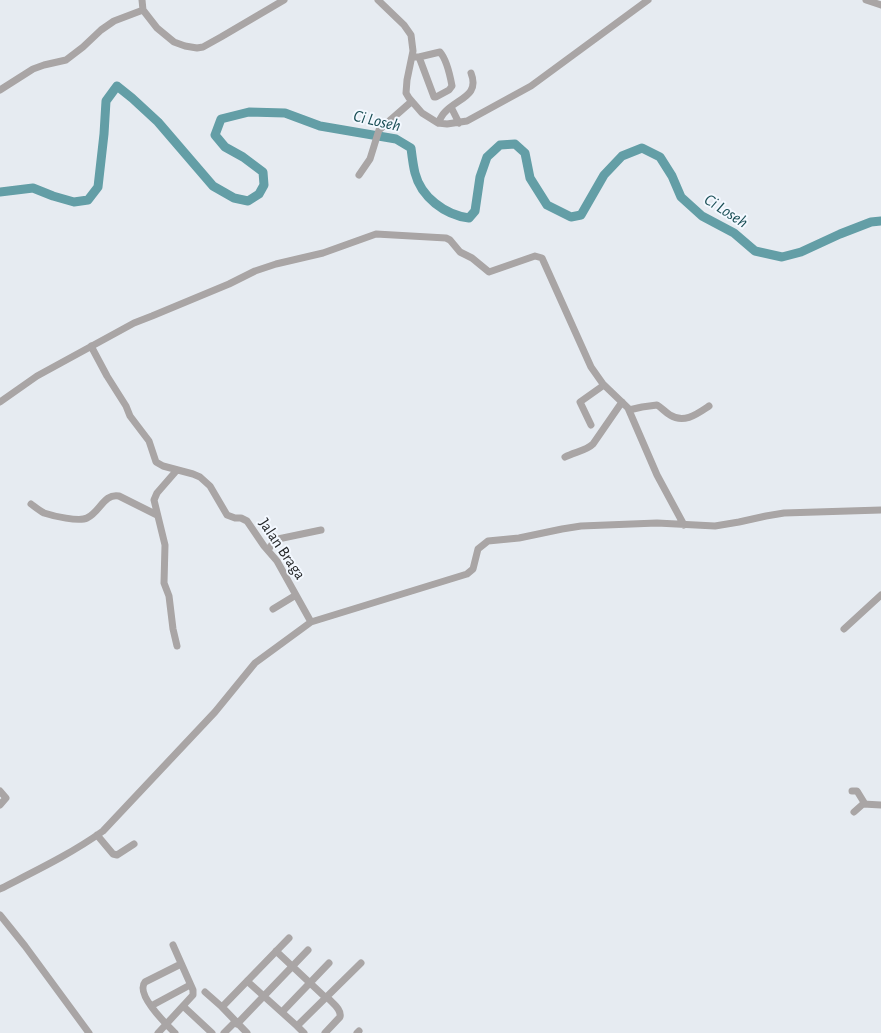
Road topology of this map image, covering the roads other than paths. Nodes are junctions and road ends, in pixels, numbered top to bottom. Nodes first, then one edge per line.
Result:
1 (142, 0) edge
2 (284, 0) edge
3 (378, 0) edge
4 (648, 0) edge
5 (866, 0) edge
6 (881, 5) edge
7 (143, 10) junction
8 (415, 57) junction
9 (470, 73) dead end
10 (0, 90) edge
11 (411, 102) junction
12 (451, 107) junction
13 (438, 123) junction
14 (459, 123) junction
15 (358, 175) dead end
16 (91, 346) junction
17 (604, 385) junction
18 (0, 402) edge
19 (626, 406) junction
20 (709, 406) dead end
21 (591, 425) dead end
22 (565, 457) dead end
23 (177, 470) junction
24 (31, 504) dead end
25 (881, 510) edge
26 (157, 515) junction
27 (684, 525) junction
28 (321, 530) dead end
29 (268, 550) junction
30 (881, 595) edge
31 (296, 596) junction
32 (273, 609) dead end
33 (311, 622) junction
34 (844, 629) dead end
35 (177, 646) dead end
36 (0, 791) edge
37 (852, 791) dead end
38 (865, 804) junction
39 (0, 805) edge
40 (881, 805) edge
41 (854, 812) dead end
42 (97, 835) junction
43 (134, 844) dead end
44 (0, 889) edge
45 (0, 915) edge
46 (289, 938) dead end
47 (174, 944) dead end
48 (308, 950) dead end
49 (276, 951) junction
50 (361, 962) dead end
51 (328, 963) dead end
52 (181, 964) junction
53 (292, 966) junction
54 (247, 981) junction
55 (310, 983) junction
56 (190, 985) junction
57 (205, 992) dead end
58 (264, 996) junction
59 (326, 998) junction
60 (151, 1006) junction
61 (183, 1006) junction
62 (222, 1007) junction
63 (282, 1012) junction
64 (236, 1023) junction
65 (166, 1025) junction
66 (297, 1026) junction
67 (89, 1033) edge
68 (158, 1033) edge
69 (175, 1033) edge
70 (212, 1033) edge
71 (224, 1033) edge
72 (247, 1033) edge
73 (304, 1033) edge
74 (325, 1033) edge

1 - 7 street
2 - 7 street
3 - 8 street
4 - 14 street
5 - 6 street
7 - 10 street
8 - 8 street
8 - 11 street
9 - 12 street
11 - 13 street
11 - 15 street
12 - 13 street
12 - 14 street
13 - 14 street
16 - 17 street
16 - 18 street
16 - 23 street, Jalan Braga
17 - 19 street
17 - 21 street
19 - 20 street
19 - 22 street
19 - 27 street
23 - 26 street
23 - 29 street, Jalan Braga
24 - 26 street
25 - 27 street
26 - 35 street
27 - 33 street
28 - 29 street
29 - 31 street, Jalan Braga
30 - 34 street
31 - 32 street
31 - 33 street, Jalan Braga
33 - 42 street
36 - 39 street
37 - 38 street
38 - 40 street
38 - 41 street
42 - 43 street
42 - 44 street
45 - 67 street
46 - 49 street
47 - 52 street
48 - 53 street
49 - 53 street
49 - 54 street
50 - 59 street
51 - 55 street
52 - 56 street
52 - 60 street
53 - 55 street
53 - 58 street
54 - 58 street
54 - 62 street
55 - 59 street
55 - 63 street
56 - 60 street
56 - 61 street
57 - 62 street
58 - 63 street
58 - 64 street
59 - 66 street
59 - 74 street
60 - 65 street
61 - 65 street
61 - 70 street
62 - 64 street
63 - 66 street
64 - 71 street
64 - 72 street
65 - 68 street
65 - 69 street
66 - 73 street

